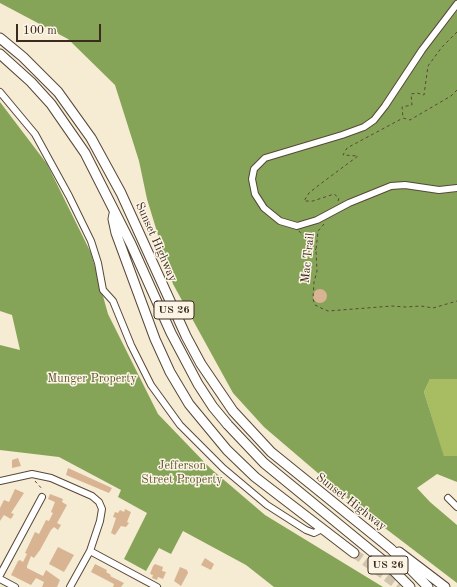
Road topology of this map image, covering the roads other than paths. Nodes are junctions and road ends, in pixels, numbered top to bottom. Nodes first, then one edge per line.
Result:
1 (457, 4) edge
2 (0, 38) edge
3 (0, 54) edge
4 (0, 92) edge
5 (457, 188) edge
6 (114, 210) junction
7 (0, 481) edge
8 (42, 497) road end
9 (448, 498) dead end
10 (457, 507) edge
11 (322, 530) junction
12 (390, 549) junction
13 (90, 551) junction
14 (354, 553) tunnel mouth
15 (0, 575) edge
16 (0, 580) edge
17 (148, 585) edge
18 (15, 587) edge
19 (70, 587) edge
20 (157, 587) edge
21 (410, 587) edge
22 (428, 587) edge
23 (445, 587) edge

1 - 5 street
2 - 12 highway, Sunset Highway / US 26
3 - 6 highway, Sunset Highway / US 26
4 - 11 street
6 - 11 highway
6 - 21 highway, Sunset Highway / US 26
7 - 13 street
8 - 15 street
9 - 10 street
11 - 14 highway
12 - 22 highway, Sunset Highway / US 26
12 - 23 highway
13 - 17 street
13 - 19 street
16 - 18 street
17 - 20 street

